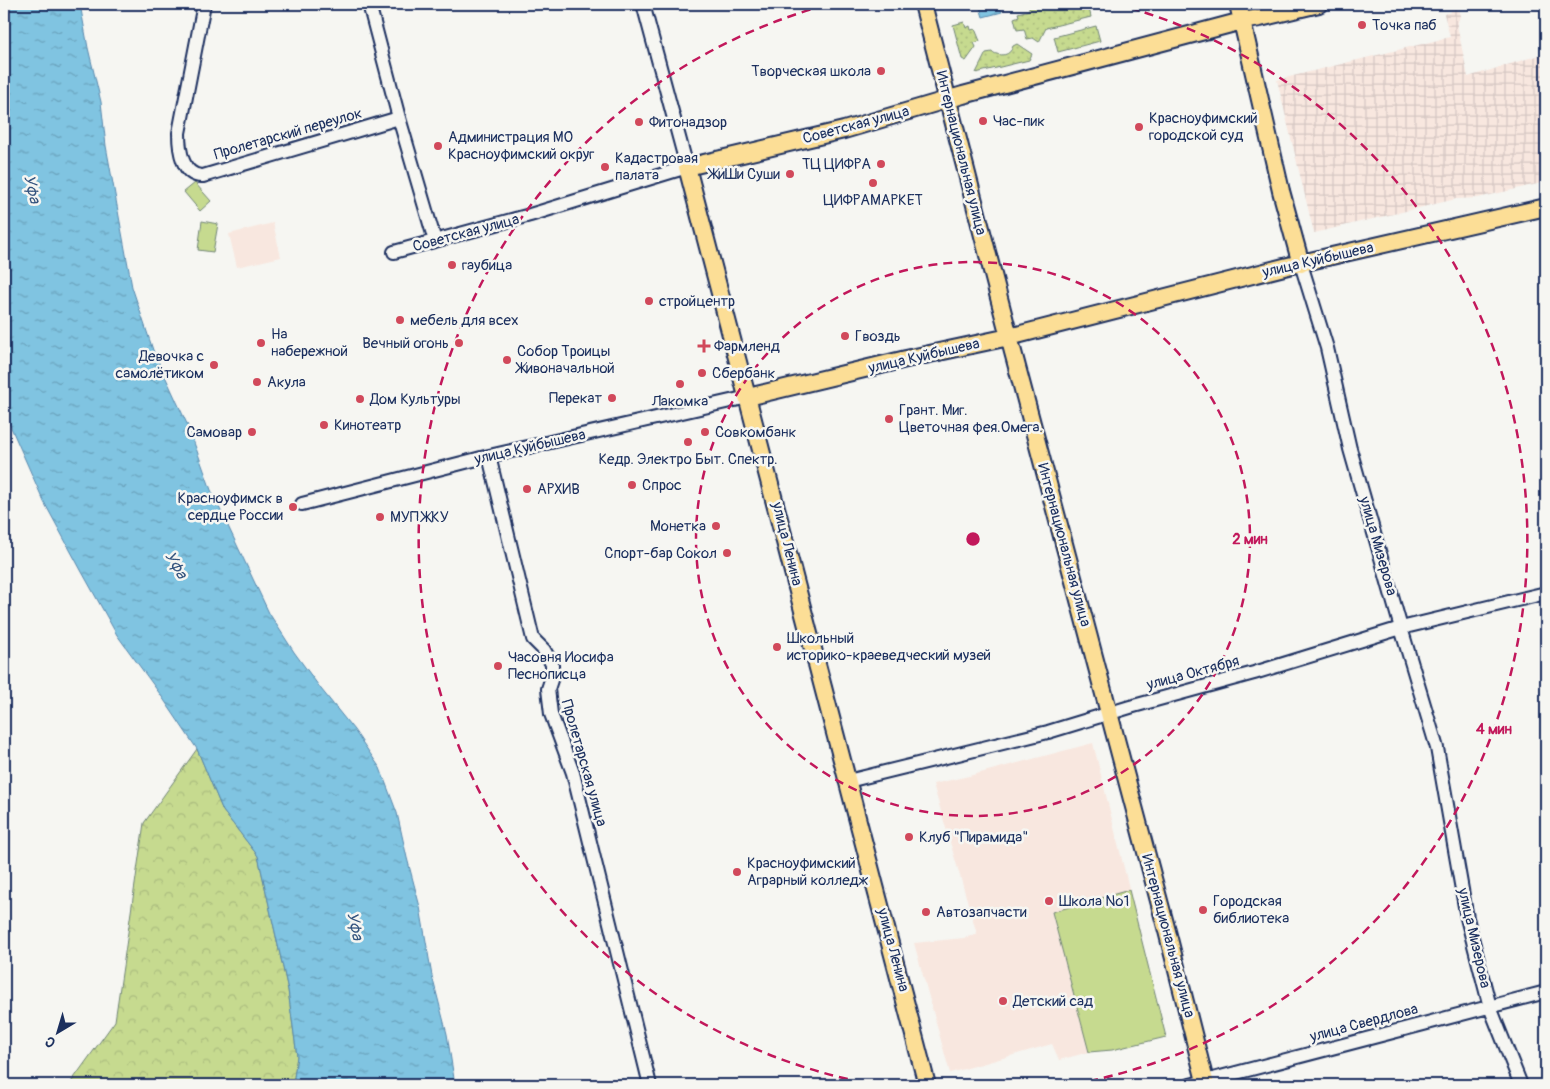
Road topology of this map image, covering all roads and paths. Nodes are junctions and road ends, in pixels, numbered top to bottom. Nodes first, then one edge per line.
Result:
1 (204, 4) edge
2 (369, 4) edge
3 (643, 4) edge
4 (923, 4) edge
5 (1238, 4) edge
6 (1319, 4) edge
7 (1242, 21) junction
8 (947, 100) junction
9 (399, 118) junction
10 (688, 167) junction
11 (1546, 207) edge
12 (435, 241) junction
13 (394, 252) dead end
14 (1301, 264) junction
15 (1009, 337) junction
16 (748, 397) junction
17 (489, 456) junction
18 (302, 504) dead end
19 (1546, 593) edge
20 (1401, 628) junction
21 (1108, 713) junction
22 (848, 781) junction
23 (1546, 992) edge
24 (1490, 1007) junction
25 (1200, 1084) edge
26 (650, 1085) edge
27 (928, 1085) edge
28 (1521, 1085) edge

1 - 9 street, Пролетарский переулок
2 - 9 street
3 - 10 street, улица Ленина
4 - 8 main road, Интернациональная улица
5 - 7 main road, улица Мизерова
6 - 7 main road, Советская улица
7 - 8 main road, Советская улица
7 - 14 main road, улица Мизерова
8 - 10 main road, Советская улица
8 - 15 main road, Интернациональная улица
9 - 12 street
10 - 12 street, Советская улица
10 - 16 main road, улица Ленина
11 - 14 main road, улица Куйбышева
12 - 13 street, Советская улица
14 - 15 main road, улица Куйбышева
14 - 20 street, улица Мизерова
15 - 16 main road, улица Куйбышева
15 - 21 main road, Интернациональная улица
16 - 17 street, улица Куйбышева
16 - 22 main road, улица Ленина
17 - 18 street, улица Куйбышева
17 - 26 street, Пролетарская улица
19 - 20 street, улица Октября
20 - 21 street, улица Октября
20 - 24 street, улица Мизерова
21 - 22 street, улица Октября
21 - 25 main road, Интернациональная улица
22 - 27 main road, улица Ленина
23 - 24 street, улица Свердлова
24 - 25 street, улица Свердлова
24 - 28 street, улица Мизерова

